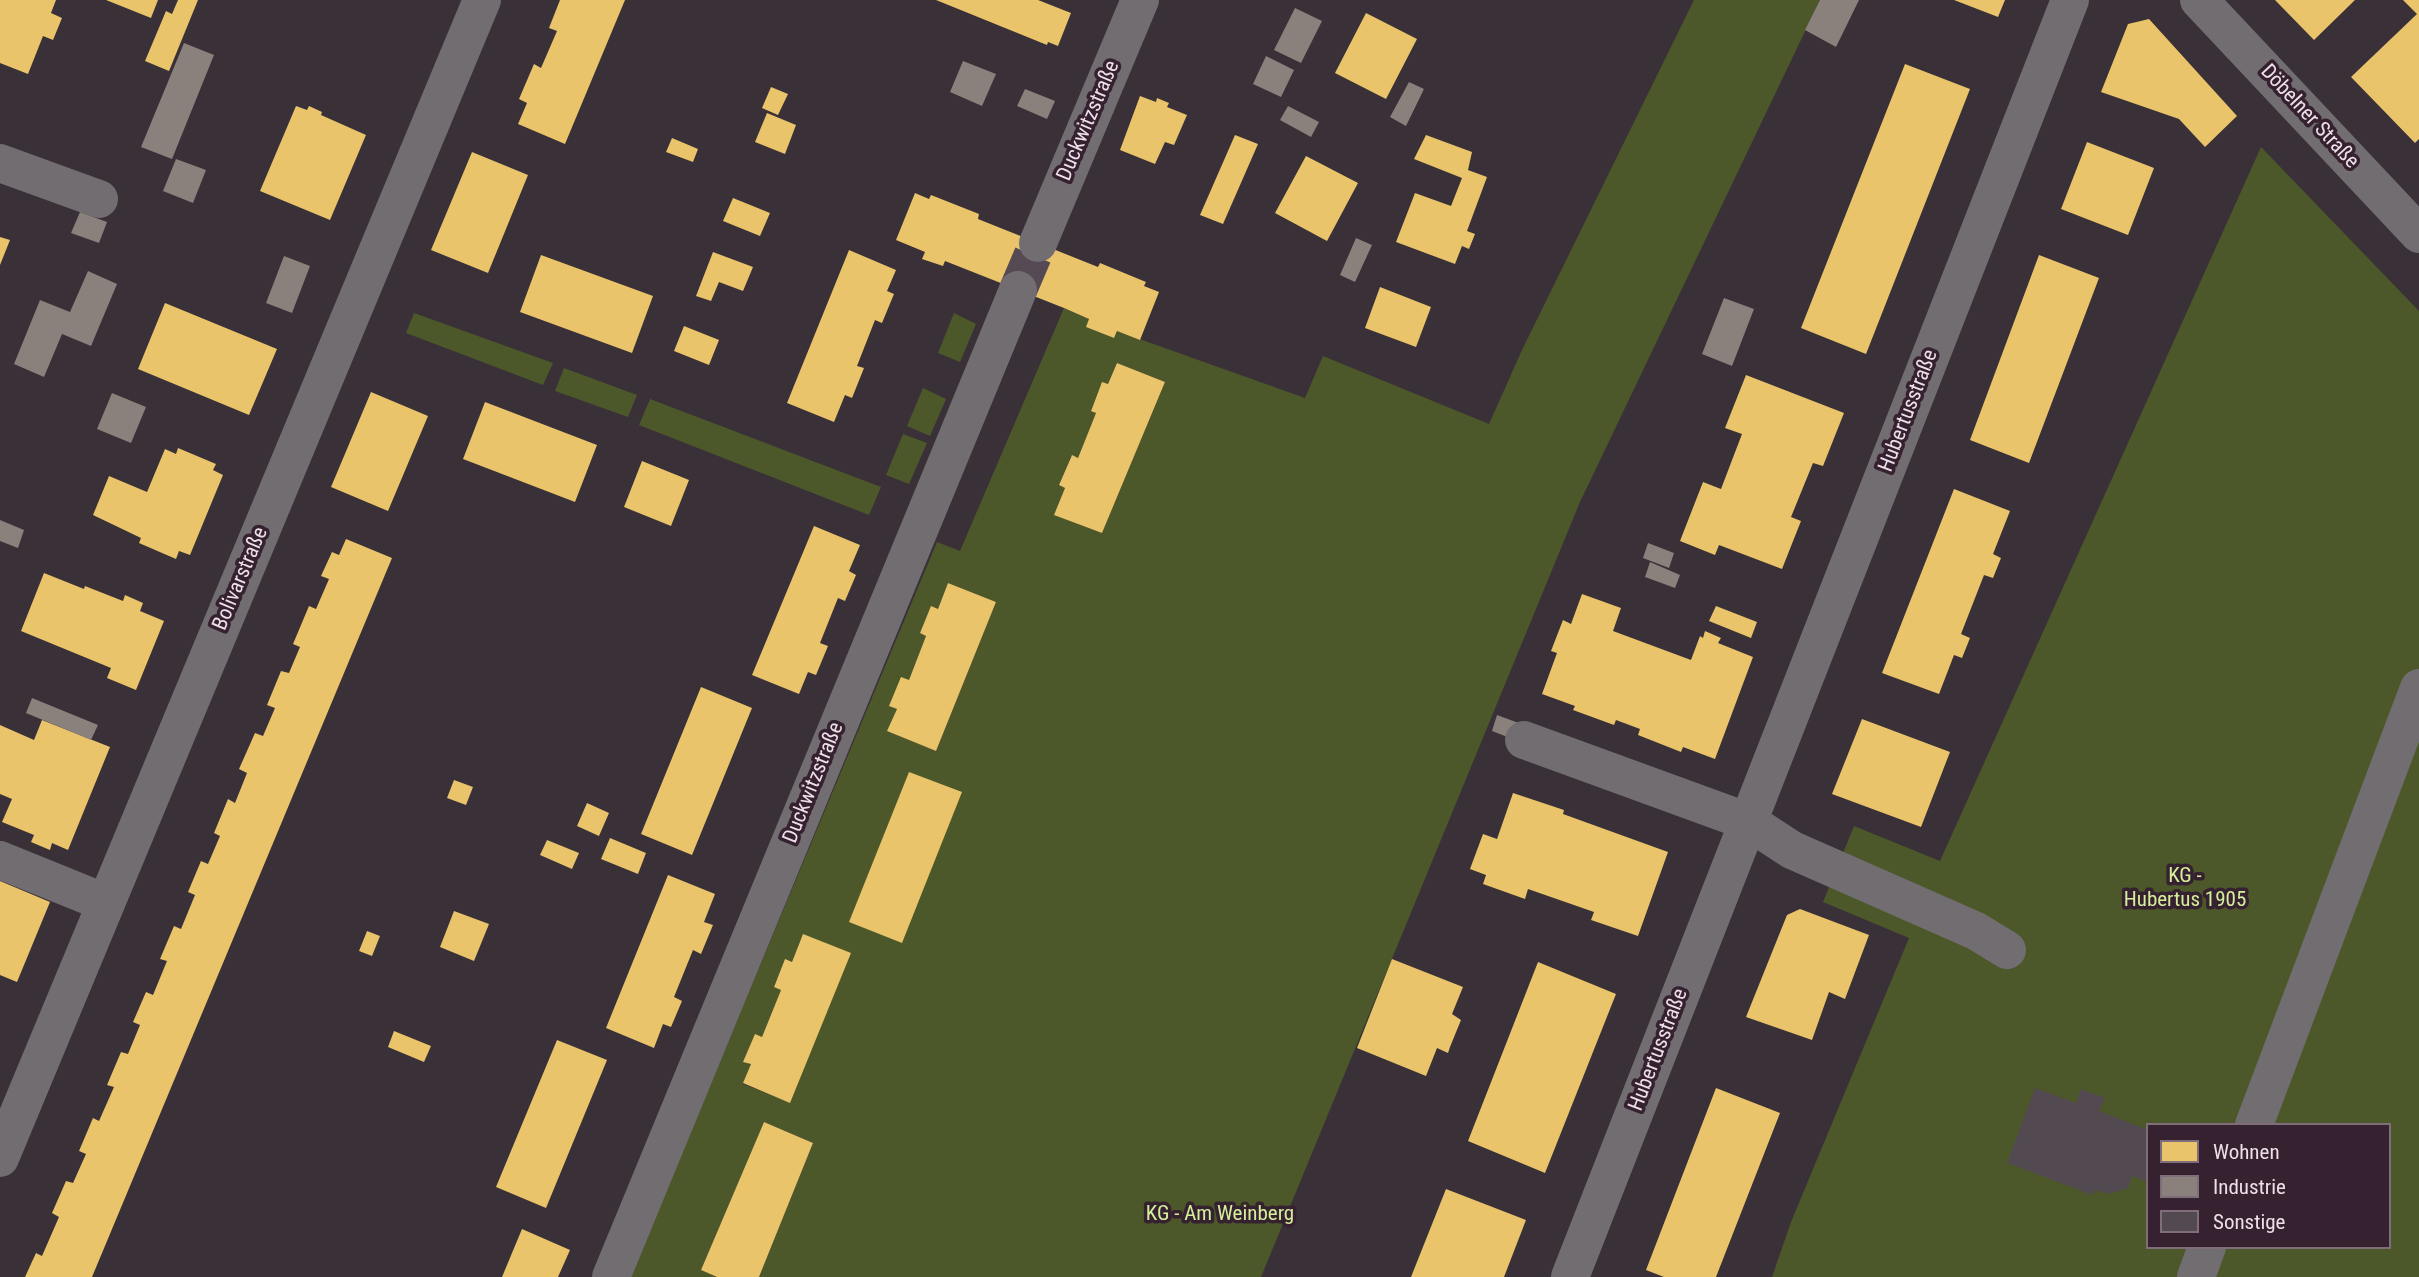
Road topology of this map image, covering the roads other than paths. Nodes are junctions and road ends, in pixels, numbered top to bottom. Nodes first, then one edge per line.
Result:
1 (482, 0) edge
2 (1140, 0) edge
3 (2070, 0) edge
4 (2199, 0) edge
5 (0, 163) edge
6 (99, 199) dead end
7 (2419, 234) edge
8 (1038, 243) tunnel mouth
9 (1018, 290) tunnel mouth
10 (2419, 688) edge
11 (1524, 740) dead end
12 (1749, 822) junction
13 (0, 860) edge
14 (106, 903) junction
15 (2007, 950) dead end
16 (2255, 1123) edge
17 (0, 1158) edge
18 (2206, 1249) edge
19 (611, 1277) edge
20 (1570, 1277) edge
21 (2196, 1277) edge

1 - 14 street, Bolivarstraße
2 - 8 street, Duckwitzstraße
3 - 12 street, Hubertusstraße
4 - 7 street, Döbelner Straße
5 - 6 street
9 - 19 street, Duckwitzstraße
10 - 16 street
11 - 12 street
12 - 15 street
12 - 20 street, Hubertusstraße
13 - 14 street
14 - 17 street, Bolivarstraße
18 - 21 street

